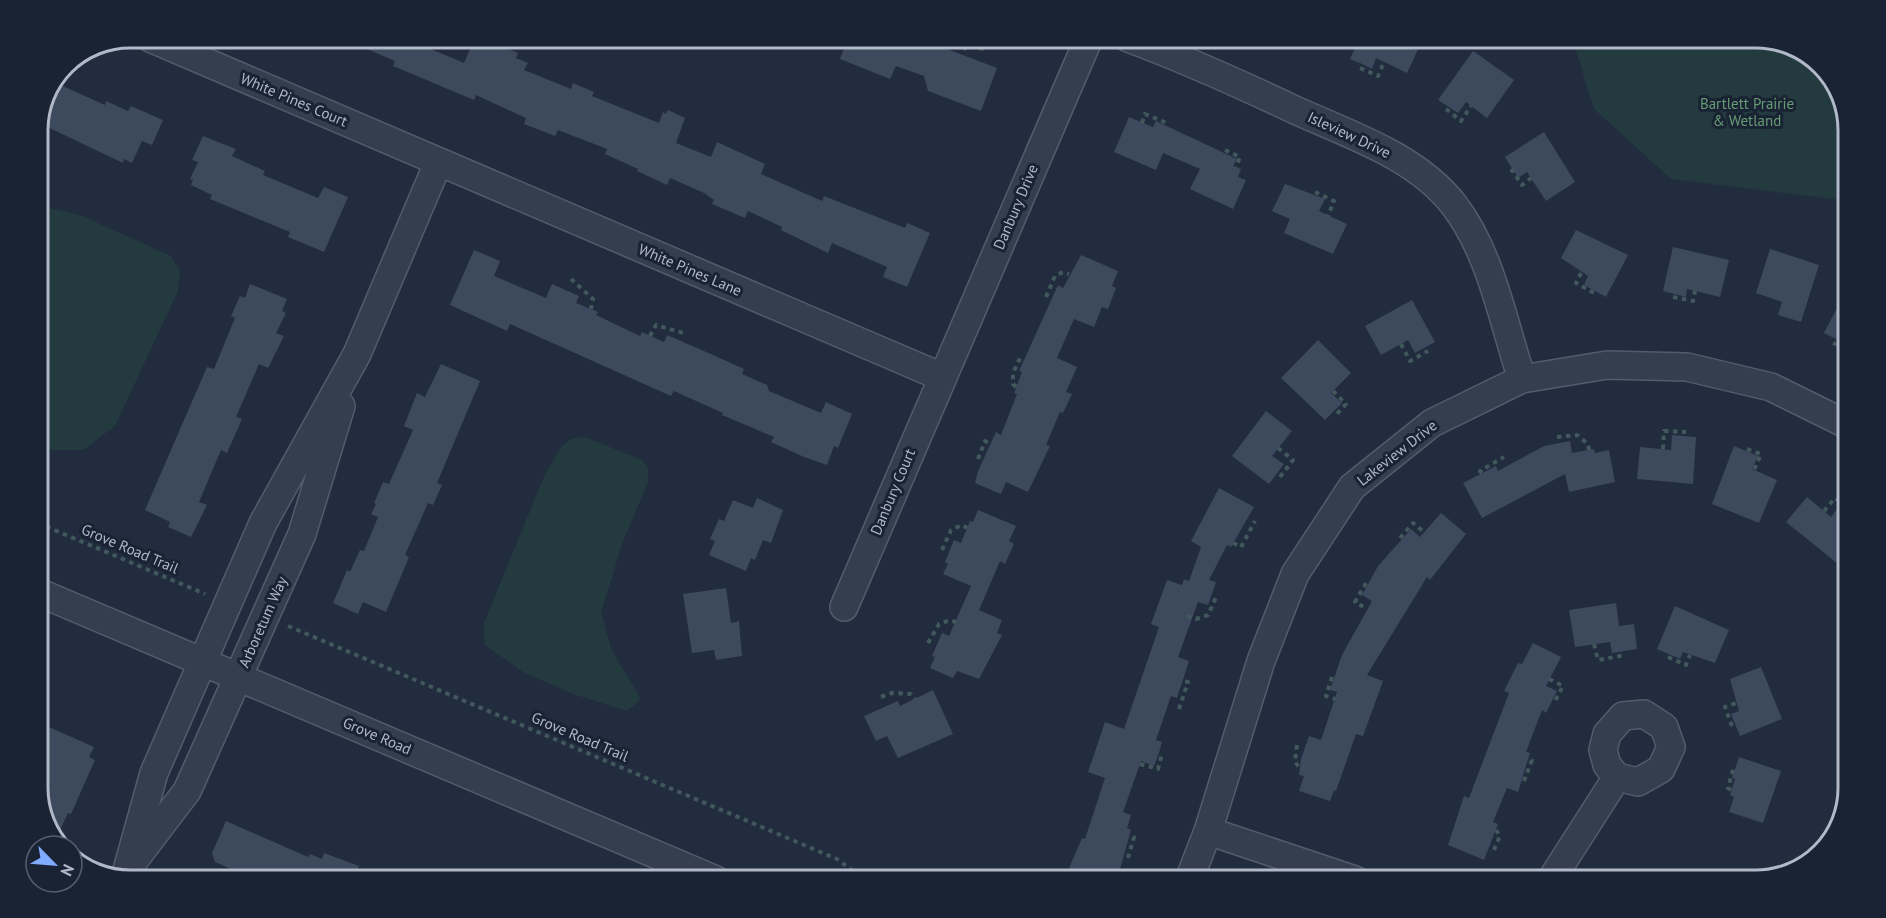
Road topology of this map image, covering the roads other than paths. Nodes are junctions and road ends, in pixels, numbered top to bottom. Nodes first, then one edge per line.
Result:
1 (173, 48) edge
2 (1085, 48) edge
3 (1154, 48) edge
4 (438, 163) junction
5 (357, 354) junction
6 (942, 377) junction
7 (1522, 379) junction
8 (1838, 420) edge
9 (48, 596) edge
10 (844, 607) dead end
11 (203, 662) junction
12 (238, 677) junction
13 (1617, 777) dead end
14 (1208, 831) junction
15 (125, 869) edge
16 (127, 870) edge
17 (692, 870) edge
18 (1193, 870) edge
19 (1325, 870) edge
20 (1557, 870) edge

1 - 4 street, White Pines Court
2 - 6 street, Danbury Drive
3 - 7 street, Isleview Drive
4 - 5 street, Arboretum Way
4 - 6 street, White Pines Lane
5 - 11 street, Arboretum Way
5 - 12 street, Arboretum Way
6 - 10 street, Danbury Court
7 - 8 street, Lakeview Drive
7 - 14 street, Lakeview Drive
9 - 11 street, Grove Road
11 - 12 street, Grove Road
11 - 15 street, Arboretum Way
12 - 16 street, Arboretum Way
12 - 17 street, Grove Road
13 - 20 street
14 - 18 street, Lakeview Drive
14 - 19 street

